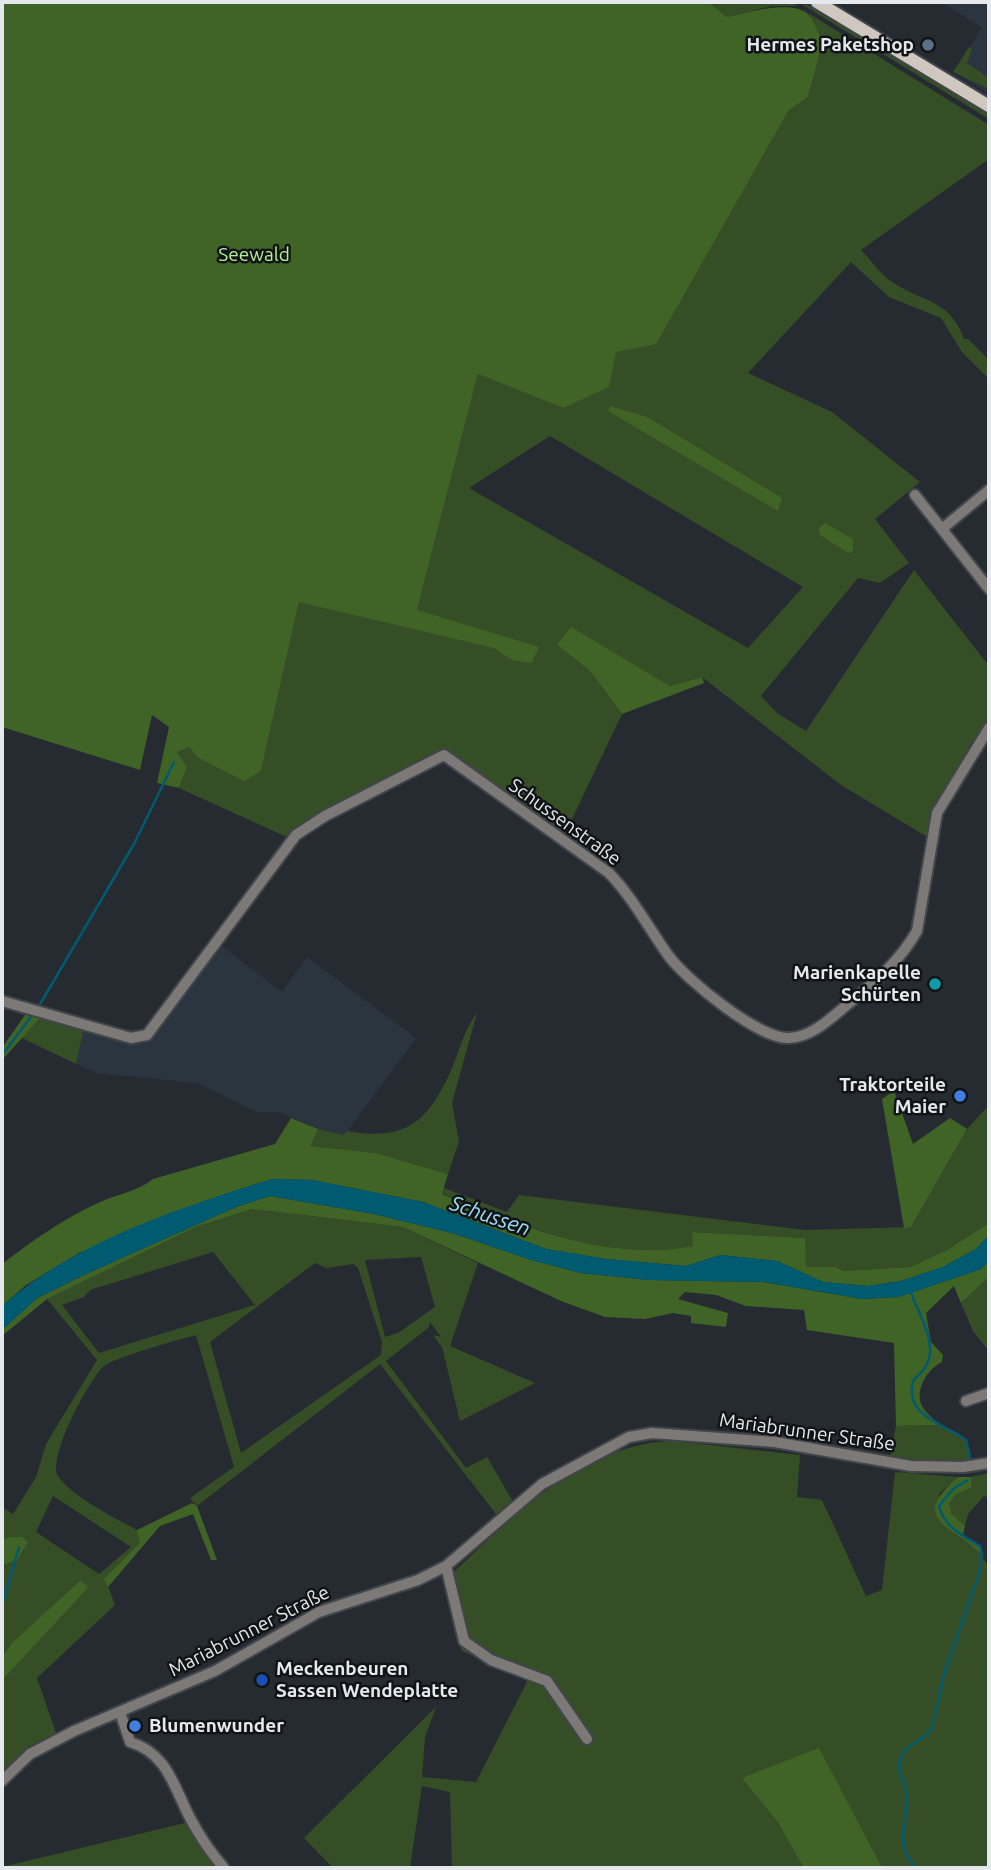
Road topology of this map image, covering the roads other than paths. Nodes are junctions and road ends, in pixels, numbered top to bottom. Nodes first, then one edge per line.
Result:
1 (817, 2) edge
2 (989, 106) edge
3 (989, 490) edge
4 (915, 495) dead end
5 (943, 528) junction
6 (989, 589) edge
7 (989, 729) edge
8 (2, 1001) edge
9 (989, 1393) edge
10 (965, 1401) dead end
11 (989, 1463) edge
12 (446, 1566) junction
13 (120, 1712) junction
14 (587, 1739) dead end
15 (2, 1782) edge
16 (224, 1868) edge

1 - 2 main road
3 - 5 street
4 - 5 street
5 - 6 street
7 - 8 street, Schussenstraße
9 - 10 street
11 - 12 street, Mariabrunner Straße
12 - 13 street, Mariabrunner Straße
12 - 14 street
13 - 15 street, Mariabrunner Straße
13 - 16 street

